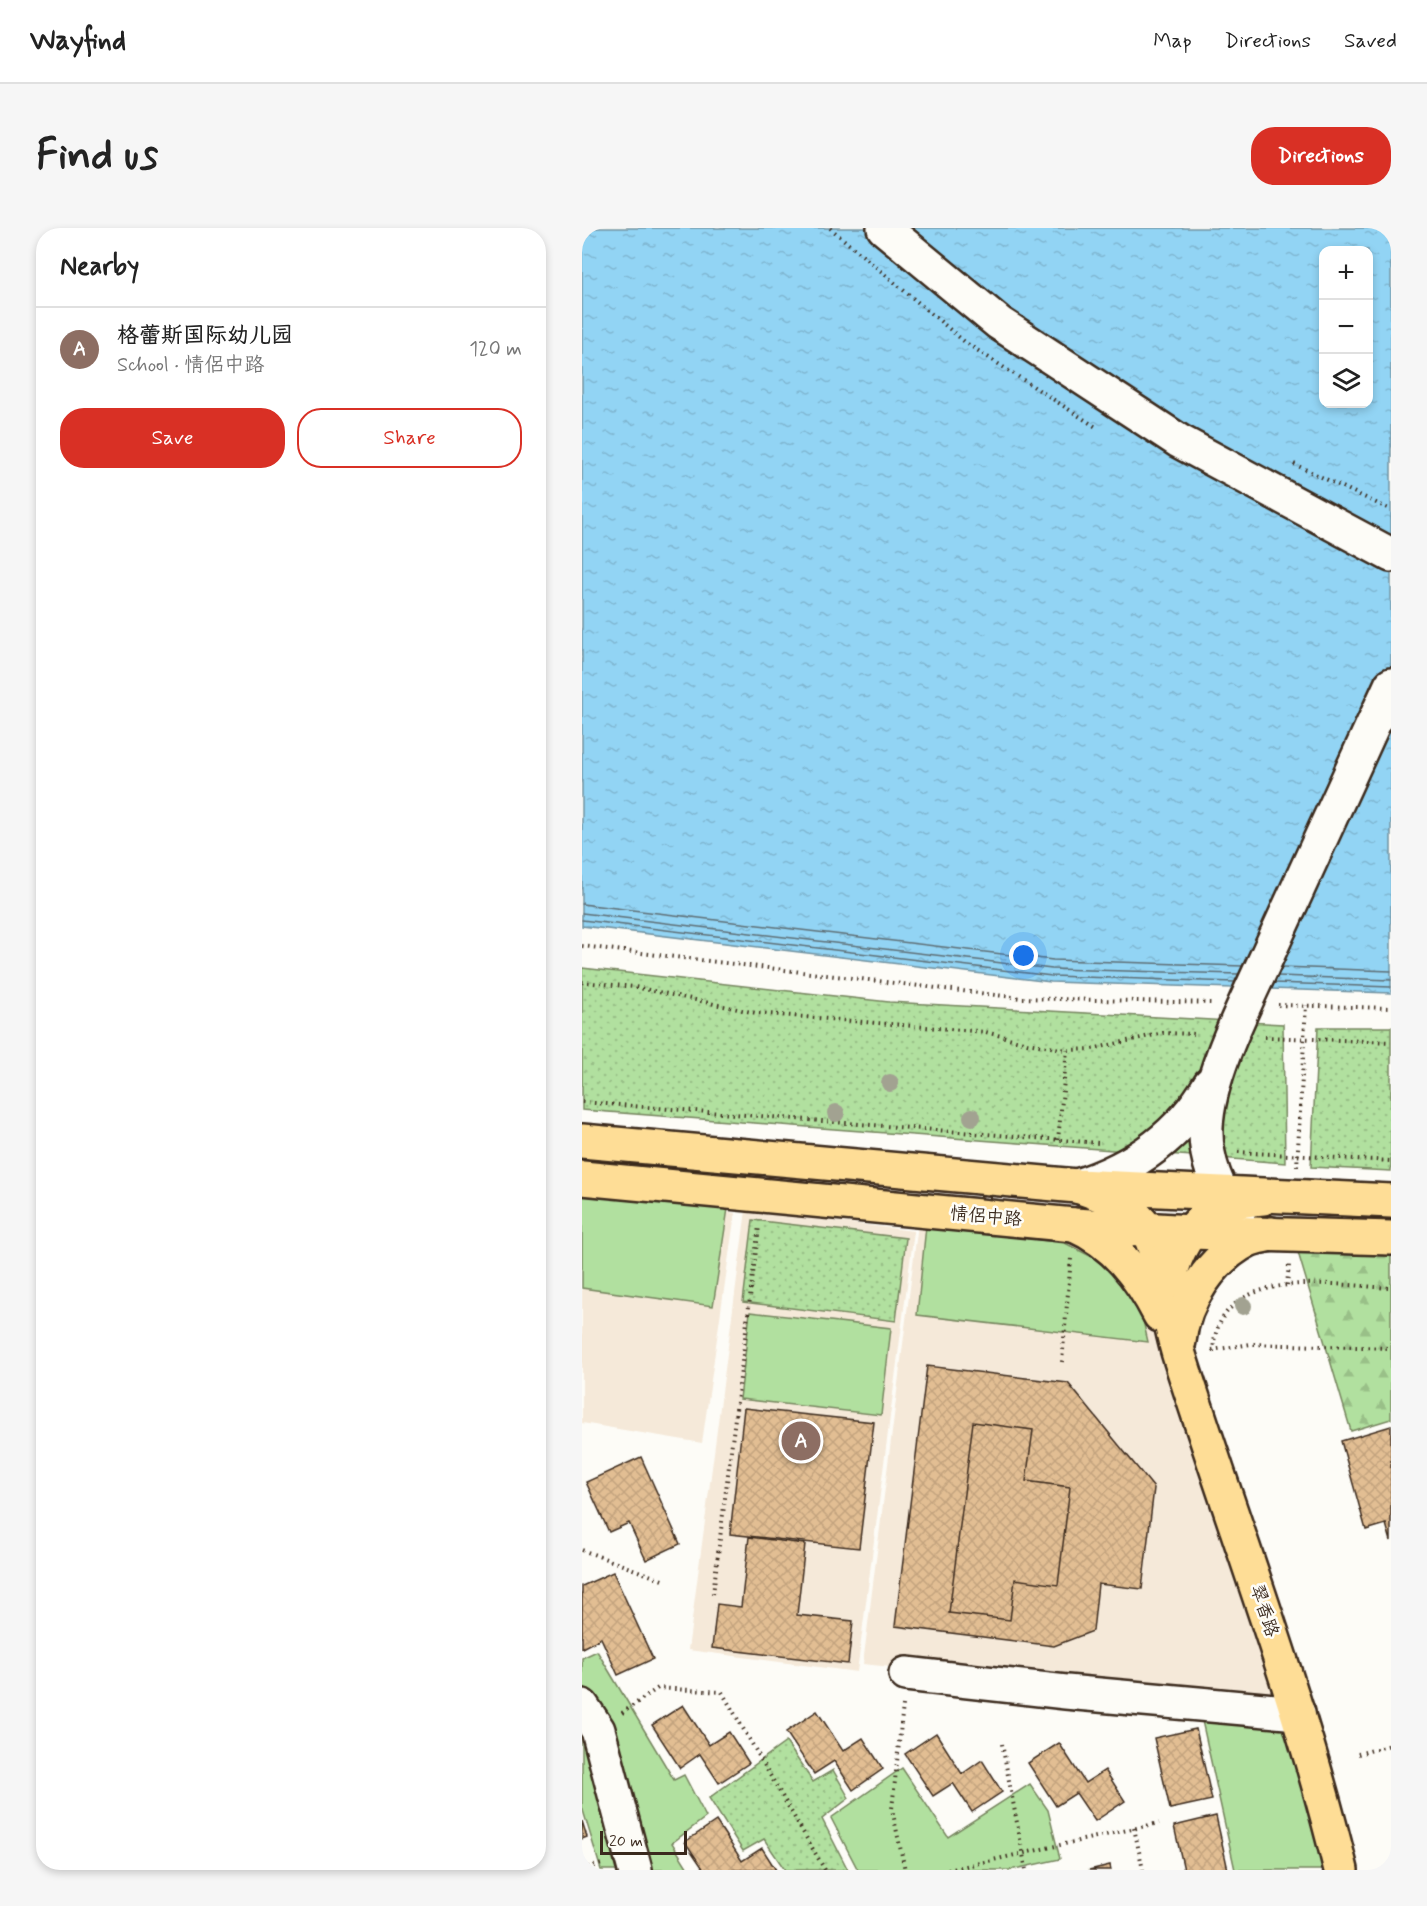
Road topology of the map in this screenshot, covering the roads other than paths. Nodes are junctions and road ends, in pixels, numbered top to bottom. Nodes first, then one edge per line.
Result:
1 (884, 228) edge
2 (1391, 555) edge
3 (1391, 685) edge
4 (1217, 1072) junction
5 (582, 1141) edge
6 (582, 1178) edge
7 (1077, 1186) junction
8 (1226, 1198) junction
9 (1391, 1201) edge
10 (1074, 1225) junction
11 (1146, 1229) junction
12 (1191, 1232) junction
13 (1281, 1234) junction
14 (1391, 1238) edge
15 (1169, 1311) junction
16 (1179, 1354) junction
17 (906, 1674) road end
18 (1298, 1713) junction
19 (590, 1718) edge
20 (635, 1870) edge
21 (1341, 1870) edge

1 - 2 street
3 - 4 street
4 - 7 street
4 - 8 street
5 - 7 main road
6 - 10 main road, 情侶中路
7 - 8 main road
7 - 11 main road
8 - 9 main road
8 - 12 main road
8 - 13 street
10 - 11 main road, 情侶中路
10 - 16 main road
11 - 12 main road, 情侶中路
11 - 15 main road
12 - 13 main road, 情侶中路
12 - 15 main road
13 - 14 main road, 情侶中路
13 - 16 main road
15 - 16 main road
16 - 18 main road, 翠香路
17 - 18 street
18 - 21 main road, 翠香路
19 - 20 street

